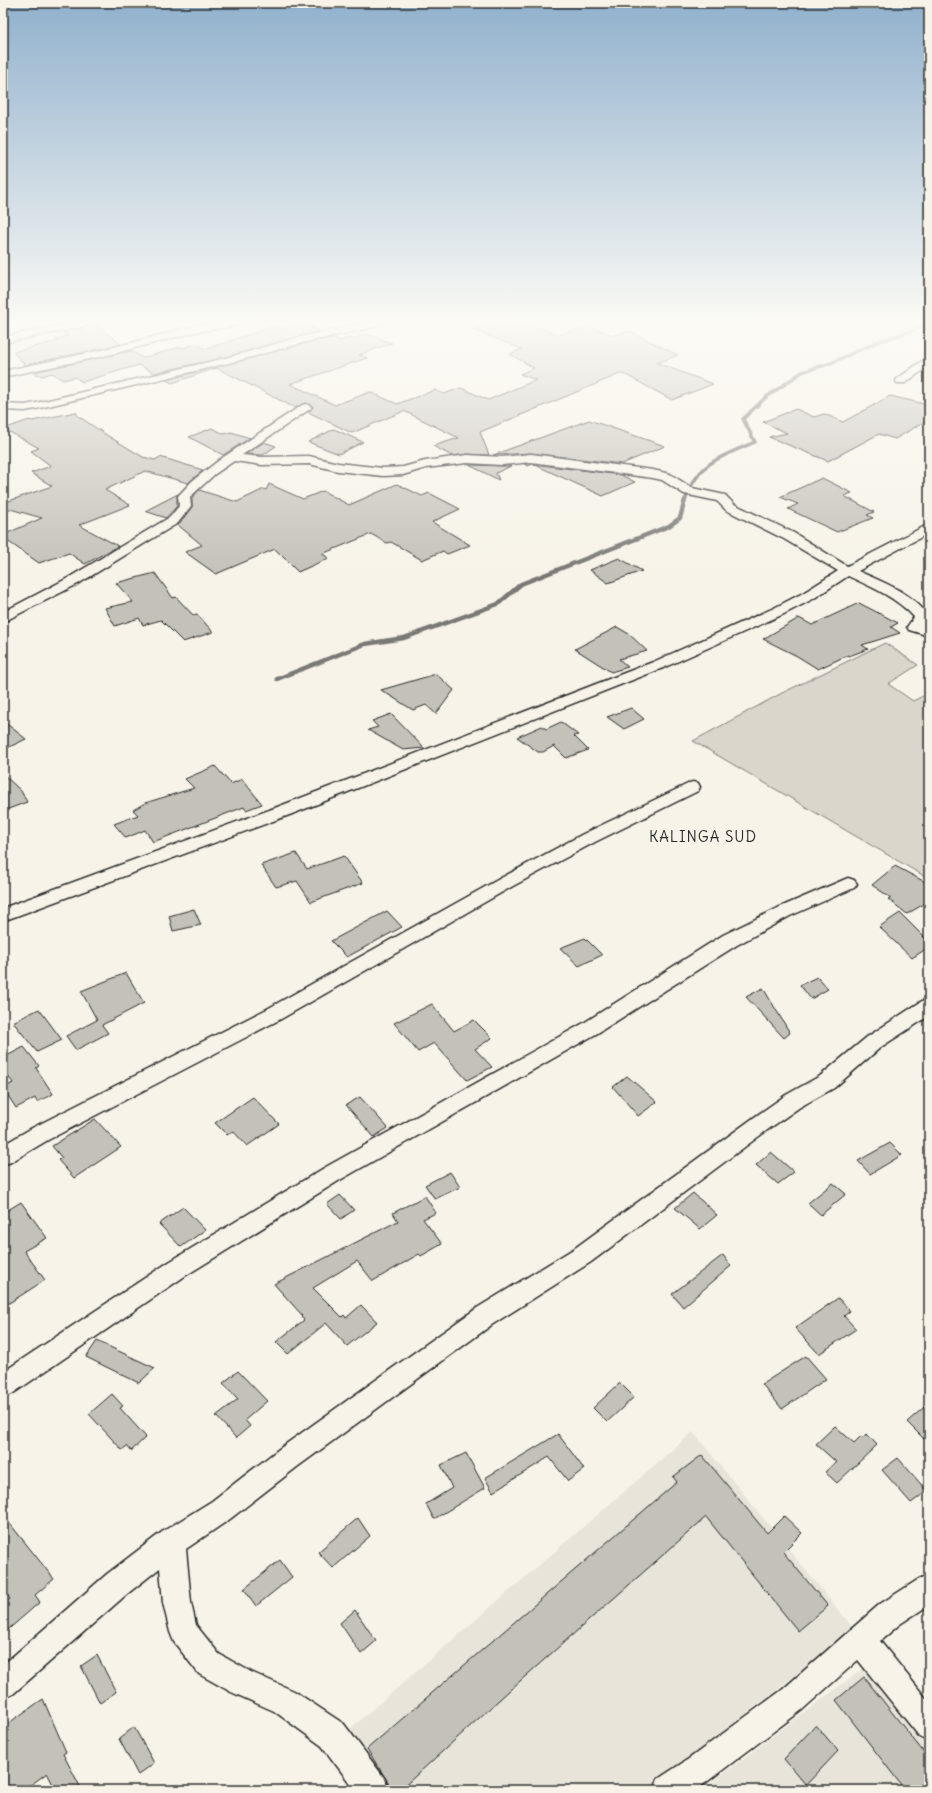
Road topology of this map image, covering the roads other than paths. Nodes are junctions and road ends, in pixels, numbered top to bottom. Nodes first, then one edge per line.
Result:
1 (3, 407) edge
2 (32, 407) edge
3 (306, 407) dead end
4 (233, 457) junction
5 (929, 528) edge
6 (848, 571) junction
7 (3, 618) edge
8 (929, 632) edge
9 (692, 787) dead end
10 (848, 884) dead end
11 (3, 915) edge
12 (929, 1006) edge
13 (3, 1156) edge
14 (3, 1386) edge
15 (172, 1542) junction
16 (929, 1589) edge
17 (860, 1639) junction
18 (3, 1684) edge
19 (929, 1726) edge
20 (374, 1790) edge
21 (669, 1790) edge

1 - 2 street
3 - 4 street
4 - 6 street
4 - 7 street
5 - 6 street
6 - 8 street
6 - 11 street
9 - 13 street
10 - 14 street
12 - 15 street
15 - 18 street
15 - 20 street
16 - 17 street
17 - 19 street
17 - 21 street

